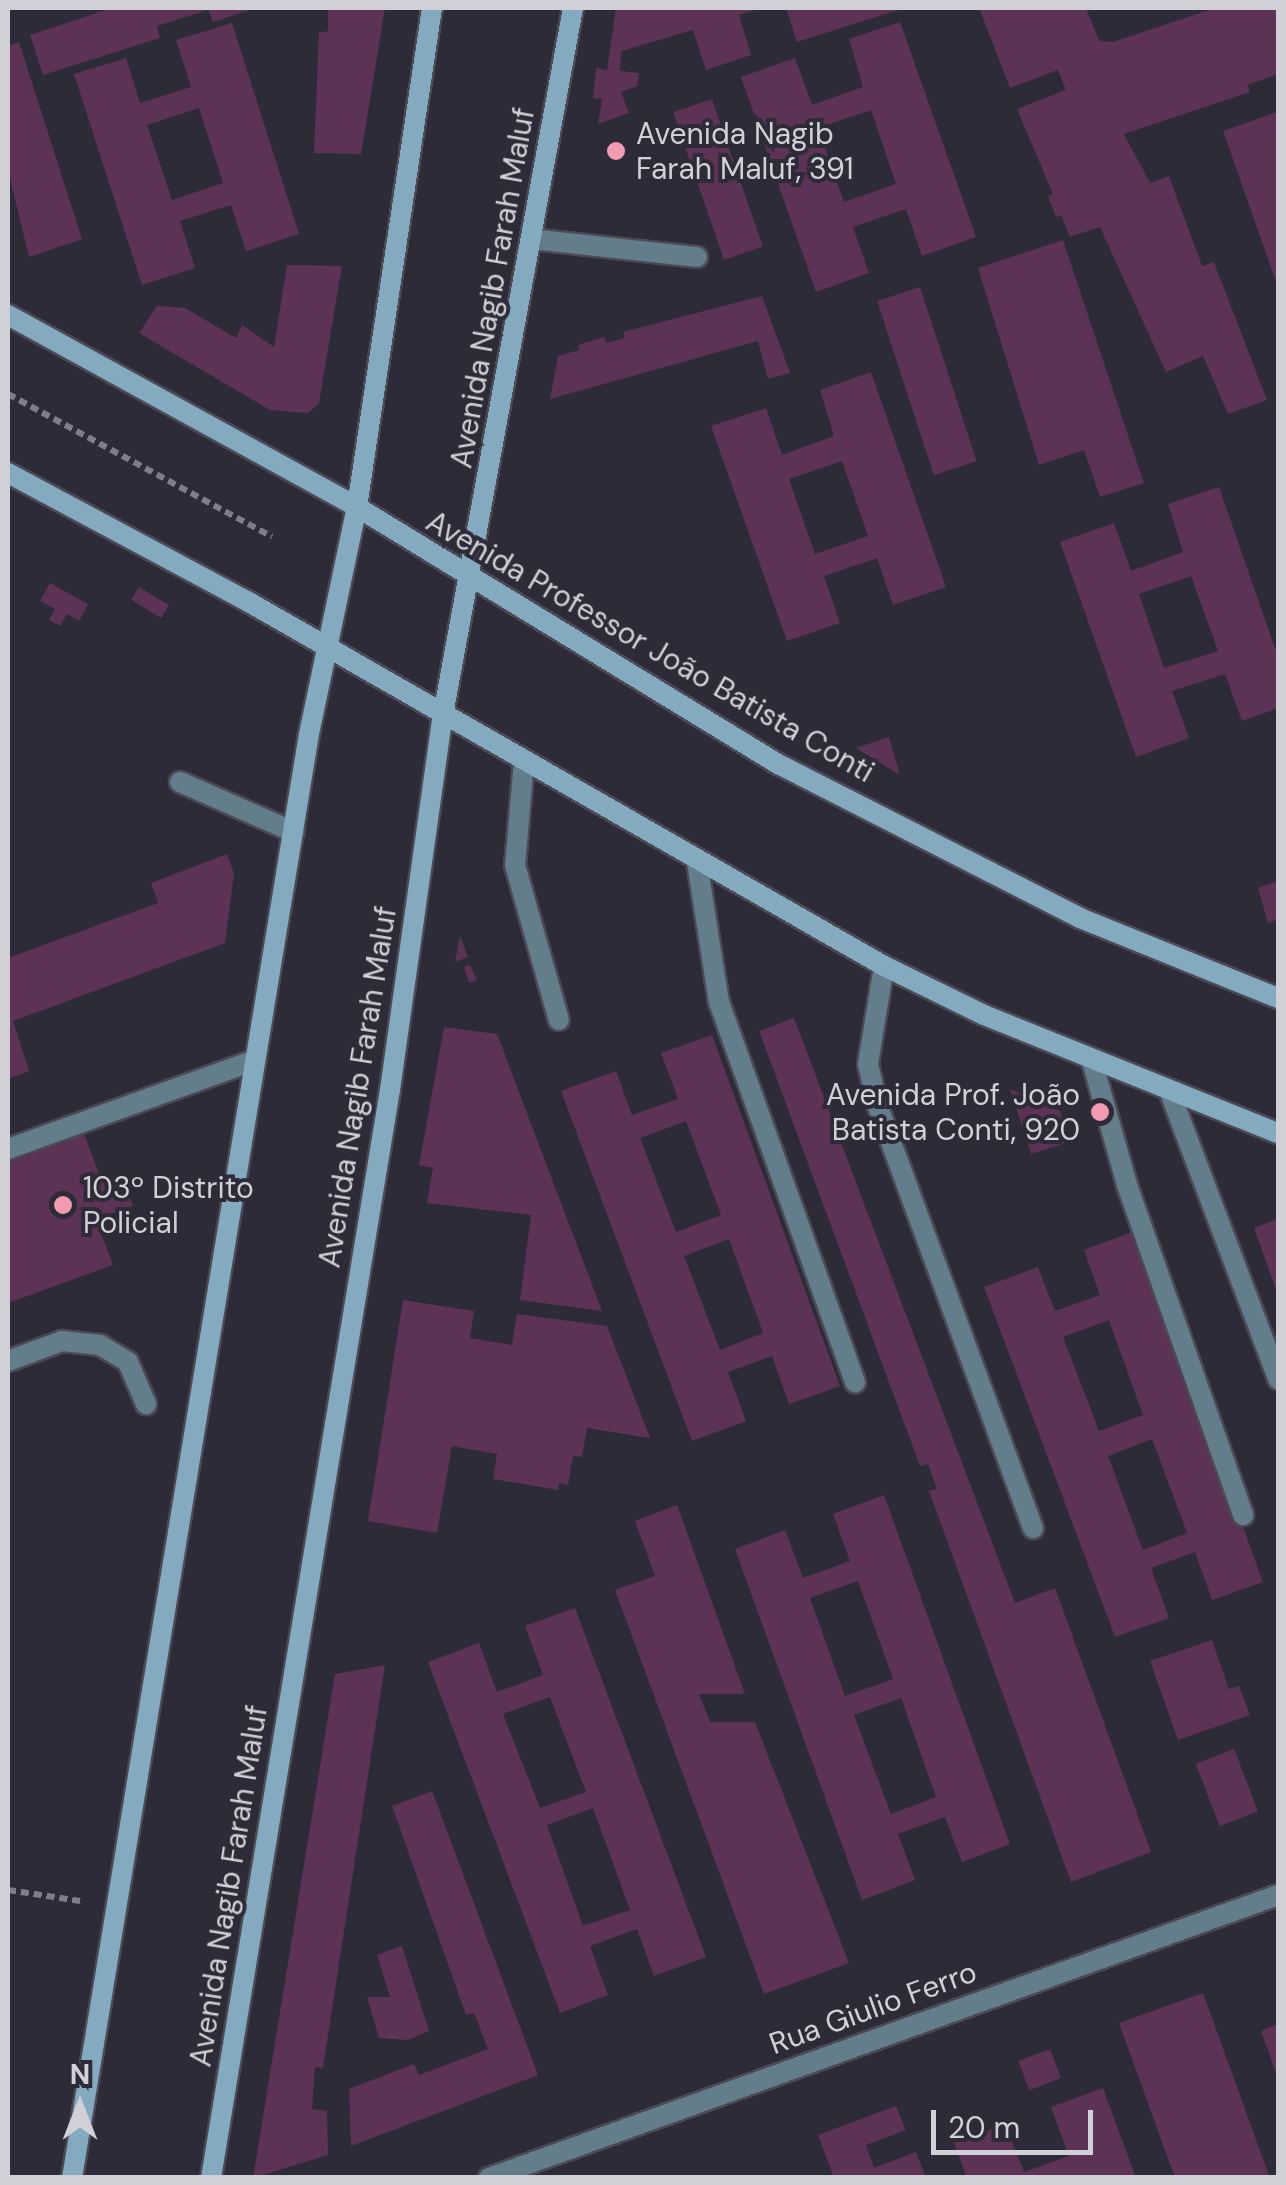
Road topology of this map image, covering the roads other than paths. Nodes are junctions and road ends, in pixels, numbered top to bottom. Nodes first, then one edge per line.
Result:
1 (432, 8) edge
2 (573, 8) edge
3 (532, 239) junction
4 (698, 257) dead end
5 (8, 315) edge
6 (8, 473) edge
7 (357, 507) junction
8 (471, 580) junction
9 (327, 648) junction
10 (443, 715) junction
11 (524, 761) junction
12 (180, 782) dead end
13 (294, 832) junction
14 (696, 862) junction
15 (884, 966) junction
16 (1278, 998) edge
17 (559, 1020) dead end
18 (255, 1060) junction
19 (1092, 1060) junction
20 (1169, 1090) junction
21 (1278, 1133) edge
22 (8, 1150) edge
23 (8, 1361) edge
24 (1278, 1379) edge
25 (855, 1382) dead end
26 (146, 1404) dead end
27 (1243, 1515) dead end
28 (1033, 1528) dead end
29 (1278, 1895) edge
30 (72, 2178) edge
31 (211, 2178) edge
32 (489, 2178) edge

1 - 7 main road
2 - 3 main road, Avenida Nagib Farah Maluf
3 - 4 street
3 - 8 main road, Avenida Nagib Farah Maluf
5 - 7 main road, Avenida Professor João Batista Conti
6 - 9 main road
7 - 8 main road, Avenida Professor João Batista Conti
7 - 9 main road
8 - 10 main road, Avenida Nagib Farah Maluf
8 - 16 main road, Avenida Professor João Batista Conti
9 - 10 main road
9 - 13 main road
10 - 11 main road
10 - 31 main road, Avenida Nagib Farah Maluf
11 - 14 main road
11 - 17 street
12 - 13 street
13 - 18 main road
14 - 15 main road
14 - 25 street
15 - 19 main road
15 - 28 street
18 - 22 street
18 - 30 main road
19 - 20 main road
19 - 27 street
20 - 21 main road
20 - 24 street
23 - 26 street
29 - 32 street, Rua Giulio Ferro

